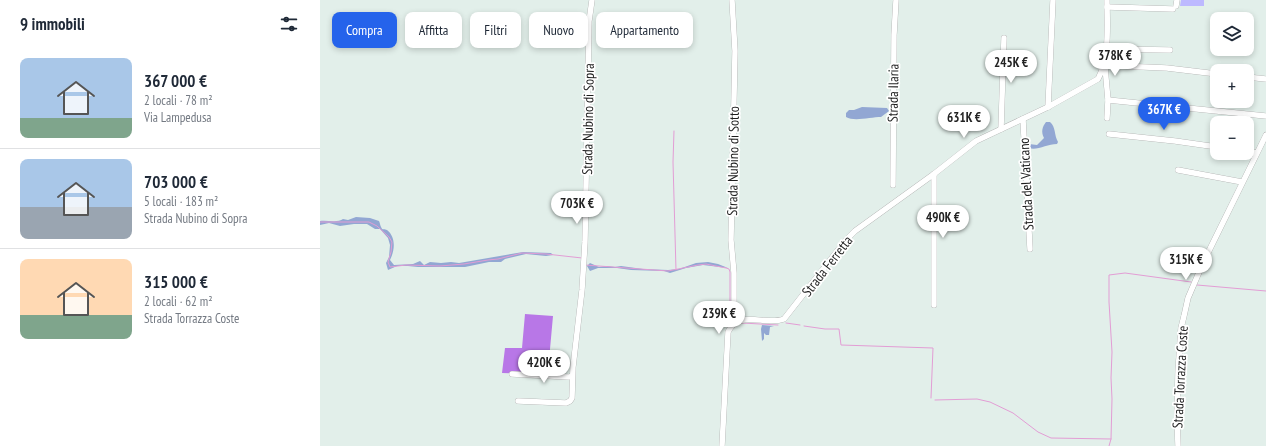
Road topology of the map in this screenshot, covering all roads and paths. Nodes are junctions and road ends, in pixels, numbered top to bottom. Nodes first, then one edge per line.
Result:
1 (592, 0) edge
2 (732, 0) edge
3 (896, 0) edge
4 (1053, 0) edge
5 (1107, 0) edge
6 (1175, 5) edge
7 (1107, 7) junction
8 (1004, 38) dead end
9 (1106, 49) junction
10 (1170, 50) dead end
11 (1104, 63) junction
12 (1120, 66) dead end
13 (1210, 73) edge
14 (1254, 78) edge
15 (1098, 79) junction
16 (1266, 79) edge
17 (1107, 92) junction
18 (1108, 100) junction
19 (1048, 107) junction
20 (1266, 116) edge
21 (1107, 118) dead end
22 (1023, 119) junction
23 (1001, 129) junction
24 (1110, 134) dead end
25 (1266, 134) edge
26 (1210, 146) edge
27 (1256, 153) joint
28 (1178, 170) dead end
29 (934, 174) junction
30 (1242, 182) junction
31 (893, 185) dead end
32 (1030, 249) dead end
33 (934, 305) dead end
34 (736, 322) junction
35 (512, 374) dead end
36 (572, 376) junction
37 (518, 401) dead end
38 (722, 446) edge
39 (1178, 446) edge

1 - 36 street, Strada Nubino di Sopra
2 - 34 street, Strada Nubino di Sotto
3 - 31 street, Strada Ilaria
4 - 19 street
5 - 7 street
6 - 7 street
7 - 9 street
8 - 23 street
9 - 10 street
9 - 11 street
11 - 15 street
11 - 17 street
12 - 13 street
14 - 16 street
15 - 17 street
15 - 19 street, Strada Ferretta
17 - 18 street
18 - 20 street
18 - 21 street
19 - 22 street, Strada Ferretta
22 - 23 street, Strada Ferretta
22 - 32 street, Strada del Vaticano
23 - 29 street, Strada Ferretta
24 - 26 street
25 - 27 street, Strada Torrazza Coste
27 - 30 street, Strada Torrazza Coste
28 - 30 street
29 - 33 street
29 - 34 street, Strada Ferretta
30 - 39 street, Strada Torrazza Coste
34 - 38 street
35 - 36 street
36 - 37 street, Strada Nubino di Sopra

